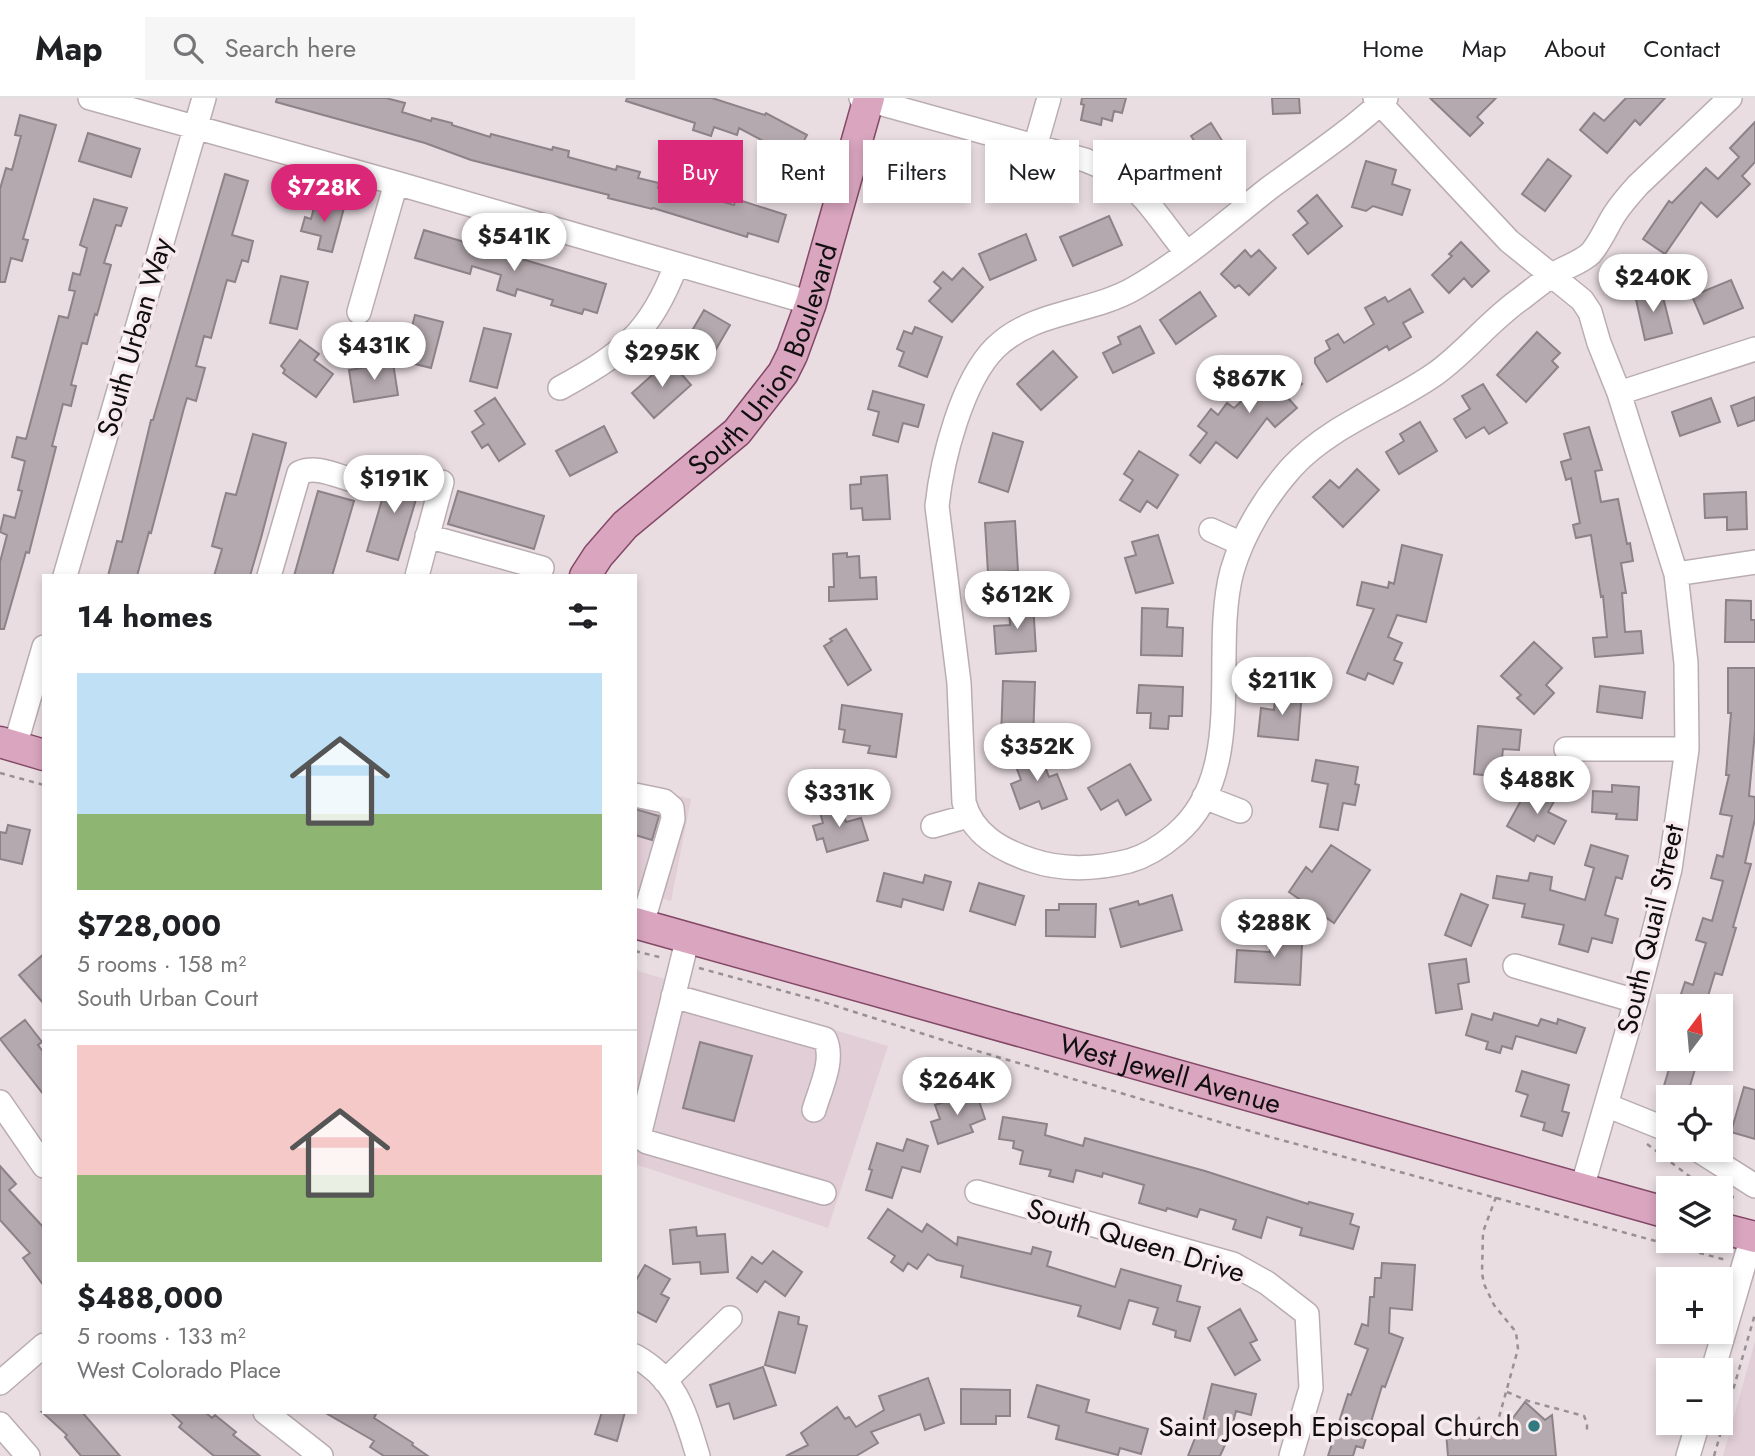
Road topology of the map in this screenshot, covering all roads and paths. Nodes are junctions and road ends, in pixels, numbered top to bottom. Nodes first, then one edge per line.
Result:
1 (90, 98) edge
2 (204, 98) edge
3 (1049, 98) edge
4 (1730, 98) edge
5 (866, 99) edge
6 (1380, 100) edge
7 (195, 128) junction
8 (1010, 140) edge
9 (1037, 140) edge
10 (1079, 158) edge
11 (396, 183) junction
12 (1186, 253) junction
13 (676, 265) junction
14 (1552, 275) junction
15 (811, 303) junction
16 (359, 312) dead end
17 (1755, 349) edge
18 (561, 388) dead end
19 (1619, 393) junction
20 (352, 480) dead end
21 (442, 482) dead end
22 (1211, 530) dead end
23 (427, 536) junction
24 (1242, 544) junction
25 (1755, 562) edge
26 (542, 568) dead end
27 (66, 574) edge
28 (270, 574) edge
29 (418, 574) edge
30 (585, 574) edge
31 (1676, 574) junction
32 (42, 652) edge
33 (7, 744) edge
34 (1566, 749) dead end
35 (1687, 749) junction
36 (42, 754) edge
37 (0, 773) edge
38 (42, 784) edge
39 (637, 795) edge
40 (1204, 797) junction
41 (1240, 811) dead end
42 (968, 816) junction
43 (933, 826) dead end
44 (638, 933) edge
45 (685, 950) junction
46 (1515, 967) dead end
47 (673, 996) junction
48 (1636, 1001) junction
49 (0, 1102) edge
50 (1606, 1105) junction
51 (814, 1110) dead end
52 (1656, 1125) edge
53 (1717, 1162) edge
54 (42, 1163) edge
55 (1676, 1167) dead end
56 (1688, 1176) edge
57 (1755, 1186) edge
58 (1581, 1188) junction
59 (977, 1192) dead end
60 (824, 1193) dead end
61 (1496, 1197) junction
62 (1656, 1210) edge
63 (1733, 1231) edge
64 (1754, 1237) edge
65 (1719, 1258) dead end
66 (1755, 1314) edge
67 (730, 1318) dead end
68 (42, 1347) edge
69 (637, 1357) edge
70 (1717, 1358) edge
71 (665, 1381) junction
72 (0, 1383) edge
73 (1507, 1392) junction
74 (268, 1414) edge
75 (0, 1424) edge
76 (1496, 1428) dead end
77 (1587, 1433) dead end
78 (1694, 1435) edge
79 (28, 1456) edge
80 (321, 1456) edge
81 (698, 1456) edge
82 (1291, 1456) edge
83 (1688, 1456) edge
84 (1714, 1456) edge

1 - 7 street
2 - 7 street, South Urban Way
3 - 9 street
4 - 14 street
5 - 8 street
5 - 15 main road, South Union Boulevard
6 - 12 street
6 - 14 street, South Quail Street
7 - 11 street
7 - 27 street, South Urban Way
10 - 12 street
11 - 13 street
11 - 16 street
12 - 42 street
13 - 15 street
13 - 18 street
14 - 19 street, South Quail Street
14 - 24 street
15 - 30 main road, South Union Boulevard
17 - 19 street
19 - 31 street, South Quail Street
20 - 28 street
21 - 23 street
22 - 24 street
23 - 26 street
23 - 29 street
24 - 40 street
25 - 31 street
31 - 35 street, South Quail Street
32 - 33 street
33 - 36 main road
34 - 35 street
35 - 48 street, South Quail Street
37 - 38 path
39 - 44 street
40 - 41 street
40 - 42 street
42 - 43 street
44 - 45 main road, West Jewell Avenue
44 - 45 path
45 - 47 street
45 - 58 main road, West Jewell Avenue
45 - 61 path
46 - 48 street
47 - 51 street
47 - 60 street
48 - 50 street, South Quail Street
49 - 54 street
50 - 52 street
50 - 58 street, South Quail Street
53 - 57 street
55 - 56 path
58 - 62 main road, West Jewell Avenue
59 - 82 street, South Queen Drive
61 - 65 path
61 - 73 path
63 - 64 main road
64 - 70 street
66 - 84 path
67 - 71 street
68 - 72 street
69 - 71 street
71 - 81 street
73 - 76 path
73 - 77 path
74 - 80 street
75 - 79 street
78 - 83 street

